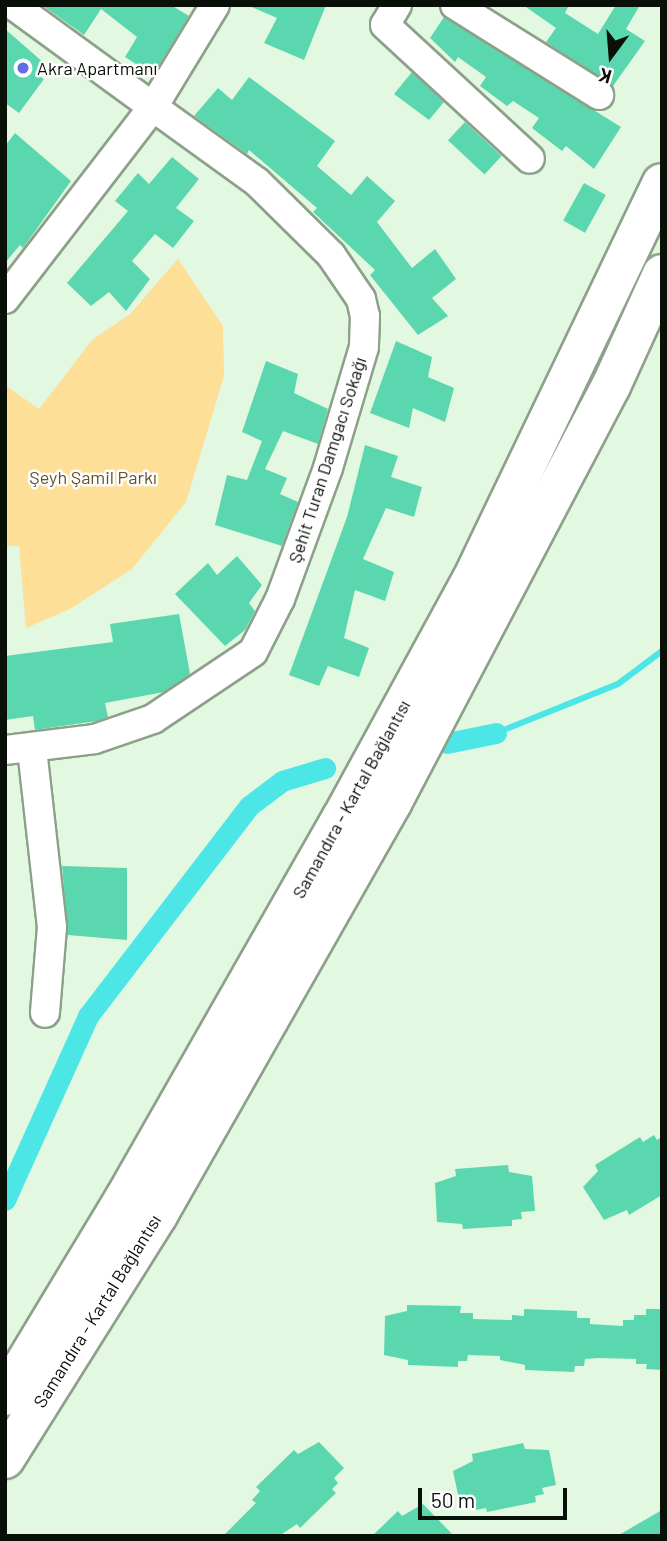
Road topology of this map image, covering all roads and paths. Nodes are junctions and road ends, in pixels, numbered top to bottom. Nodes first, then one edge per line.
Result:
1 (13, 5) edge
2 (215, 5) edge
3 (397, 5) edge
4 (455, 5) edge
5 (599, 95) dead end
6 (153, 107) junction
7 (530, 159) dead end
8 (662, 183) edge
9 (662, 274) edge
10 (5, 299) edge
11 (19, 749) edge
12 (45, 1013) dead end
13 (5, 1396) edge
14 (5, 1459) edge

1 - 6 street, Şehit Turan Damgacı Sokağı
2 - 6 street
3 - 7 street
4 - 5 street
6 - 10 street
6 - 11 street, Şehit Turan Damgacı Sokağı
8 - 13 highway, Samandıra - Kartal Bağlantısı
9 - 14 highway, Samandıra - Kartal Bağlantısı
11 - 12 street, Şehit Turan Damgacı Sokağı

